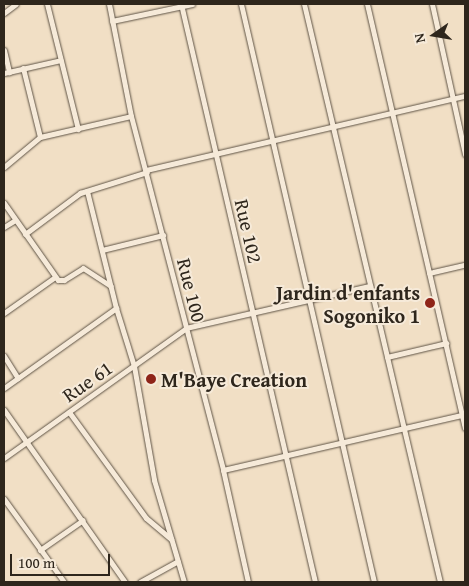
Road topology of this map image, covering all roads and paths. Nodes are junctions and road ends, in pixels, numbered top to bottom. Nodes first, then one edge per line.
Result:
1 (16, 4) edge
2 (47, 4) edge
3 (109, 4) edge
4 (192, 4) edge
5 (241, 4) edge
6 (304, 4) edge
7 (367, 4) edge
8 (432, 4) edge
9 (181, 5) edge
10 (4, 13) edge
11 (112, 21) junction
12 (4, 50) edge
13 (61, 60) junction
14 (23, 68) junction
15 (6, 72) edge
16 (465, 96) edge
17 (454, 99) junction
18 (392, 114) junction
19 (131, 116) junction
20 (333, 128) junction
21 (78, 129) junction
22 (40, 137) junction
23 (272, 142) junction
24 (465, 154) edge
25 (216, 155) junction
26 (4, 167) edge
27 (147, 171) junction
28 (87, 191) junction
29 (4, 203) edge
30 (15, 220) junction
31 (4, 227) edge
32 (25, 234) junction
33 (163, 235) junction
34 (102, 250) junction
35 (465, 264) edge
36 (429, 273) junction
37 (55, 277) junction
38 (111, 286) junction
39 (370, 286) junction
40 (309, 300) junction
41 (116, 308) junction
42 (4, 313) edge
43 (252, 314) junction
44 (186, 328) junction
45 (446, 343) junction
46 (4, 356) edge
47 (387, 357) junction
48 (134, 366) junction
49 (18, 378) junction
50 (4, 388) edge
51 (4, 410) edge
52 (69, 412) junction
53 (464, 414) edge
54 (404, 428) junction
55 (465, 428) edge
56 (28, 441) junction
57 (342, 442) junction
58 (285, 455) junction
59 (4, 458) edge
60 (223, 470) junction
61 (4, 500) edge
62 (83, 520) junction
63 (172, 539) junction
64 (40, 550) junction
65 (178, 561) junction
66 (64, 582) edge
67 (125, 582) edge
68 (140, 582) edge
69 (184, 582) edge
70 (248, 582) edge
71 (315, 582) edge
72 (374, 582) edge
73 (440, 582) edge

1 - 10 street
2 - 13 street
3 - 11 street, Rue 100
4 - 9 street
5 - 23 street
6 - 20 street
7 - 18 street
8 - 17 street
9 - 11 street
9 - 25 street, Rue 102
11 - 19 street, Rue 100
12 - 15 street
13 - 14 street
13 - 21 street
14 - 15 street
14 - 22 street
16 - 17 street
17 - 18 street
17 - 24 street
18 - 20 street
18 - 36 street
19 - 21 street
19 - 27 street, Rue 100
20 - 23 street
20 - 39 street
21 - 22 street
22 - 26 street
23 - 25 street
23 - 40 street
25 - 27 street
25 - 43 street, Rue 102
27 - 28 street
27 - 33 street, Rue 100
28 - 32 street
28 - 34 street
29 - 30 street
30 - 31 street
30 - 32 street
32 - 37 street
33 - 34 street
33 - 44 street, Rue 100
34 - 38 street
35 - 36 street
36 - 45 street
37 - 38 street
37 - 42 street
38 - 41 street
39 - 40 street
39 - 47 street
40 - 43 street
40 - 57 street
41 - 48 street
41 - 49 street
43 - 44 street
43 - 58 street, Rue 102
44 - 48 street, Rue 61
44 - 60 street, Rue 100
45 - 47 street
45 - 53 street
46 - 49 street
47 - 54 street
48 - 52 street, Rue 61
48 - 63 street
49 - 50 street
51 - 56 street
52 - 56 street, Rue 61
52 - 63 street
53 - 54 street
53 - 55 street
54 - 57 street
54 - 73 street
56 - 59 street, Rue 61
56 - 62 street
57 - 58 street
57 - 72 street
58 - 60 street
58 - 71 street, Rue 102
60 - 70 street, Rue 100
61 - 64 street
62 - 64 street
62 - 67 street
63 - 65 street
64 - 66 street
65 - 68 street
65 - 69 street

